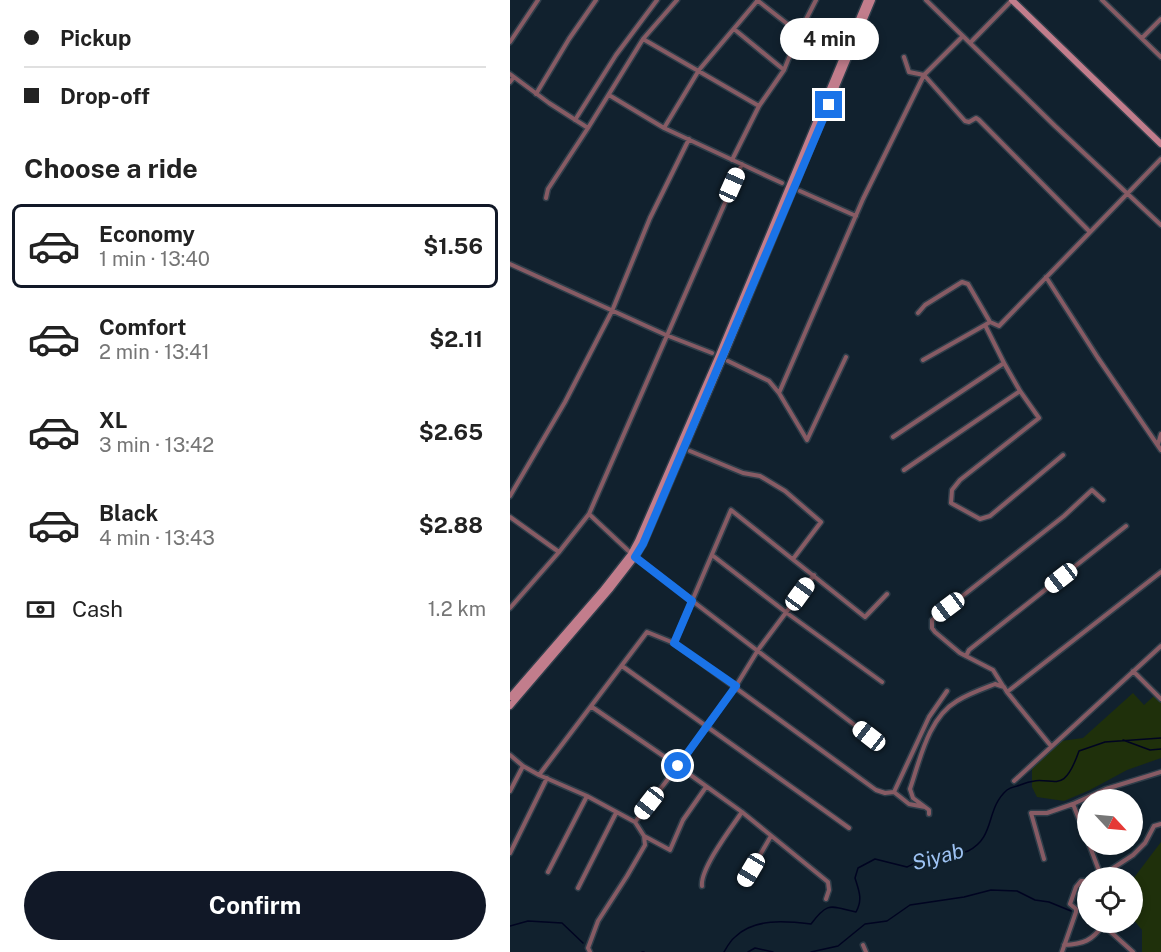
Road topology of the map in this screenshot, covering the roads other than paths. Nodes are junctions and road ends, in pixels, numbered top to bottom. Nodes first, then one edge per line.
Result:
1 (538, 0) edge
2 (596, 0) edge
3 (657, 0) edge
4 (677, 0) edge
5 (757, 0) edge
6 (816, 0) edge
7 (867, 0) edge
8 (873, 0) edge
9 (926, 0) edge
10 (1012, 0) edge
11 (1102, 0) edge
12 (1161, 19) edge
13 (734, 29) junction
14 (799, 33) junction
15 (963, 36) junction
16 (1142, 38) junction
17 (644, 39) junction
18 (510, 42) edge
19 (970, 43) junction
20 (904, 57) dead end
21 (1161, 57) edge
22 (699, 70) junction
23 (784, 70) junction
24 (924, 75) junction
25 (512, 76) edge
26 (510, 82) edge
27 (536, 94) junction
28 (609, 95) junction
29 (759, 105) junction
30 (575, 120) junction
31 (588, 128) junction
32 (664, 128) junction
33 (689, 140) junction
34 (1161, 144) edge
35 (1161, 159) edge
36 (732, 160) junction
37 (742, 164) junction
38 (782, 183) dead end
39 (800, 191) dead end
40 (1127, 192) junction
41 (546, 198) dead end
42 (856, 216) junction
43 (1161, 225) edge
44 (1090, 232) junction
45 (510, 264) edge
46 (1046, 277) junction
47 (612, 311) junction
48 (918, 313) dead end
49 (990, 322) junction
50 (985, 325) junction
51 (666, 335) junction
52 (712, 353) dead end
53 (846, 357) dead end
54 (923, 360) dead end
55 (728, 361) dead end
56 (1004, 363) junction
57 (1020, 391) junction
58 (779, 393) junction
59 (1161, 434) edge
60 (893, 437) dead end
61 (1157, 445) junction
62 (1161, 450) edge
63 (690, 452) dead end
64 (1064, 455) dead end
65 (904, 470) dead end
66 (510, 496) edge
67 (1103, 500) dead end
68 (589, 514) junction
69 (510, 517) edge
70 (1126, 526) dead end
71 (560, 552) junction
72 (633, 555) junction
73 (712, 555) junction
74 (793, 559) junction
75 (1161, 572) edge
76 (814, 575) junction
77 (886, 594) dead end
78 (692, 601) junction
79 (510, 608) edge
80 (786, 613) junction
81 (674, 643) junction
82 (1161, 646) edge
83 (758, 650) junction
84 (966, 656) junction
85 (622, 666) junction
86 (1134, 671) junction
87 (882, 682) dead end
88 (736, 686) junction
89 (1004, 687) junction
90 (947, 691) dead end
91 (1007, 692) junction
92 (510, 698) edge
93 (1161, 699) edge
94 (510, 706) edge
95 (592, 707) junction
96 (705, 727) junction
97 (869, 736) dead end
98 (1051, 746) junction
99 (510, 755) edge
100 (523, 766) junction
101 (678, 766) junction
102 (1161, 772) edge
103 (539, 775) junction
104 (547, 778) junction
105 (1014, 781) dead end
106 (706, 787) junction
107 (510, 791) edge
108 (894, 792) junction
109 (587, 796) junction
110 (1073, 804) junction
111 (924, 807) junction
112 (742, 812) junction
113 (616, 813) junction
114 (929, 814) dead end
115 (1077, 814) edge
116 (635, 822) junction
117 (1161, 824) edge
118 (849, 828) dead end
119 (644, 836) junction
120 (771, 836) junction
121 (510, 853) edge
122 (1044, 859) dead end
123 (1115, 867) edge
124 (548, 872) dead end
125 (744, 880) dead end
126 (702, 886) dead end
127 (578, 888) dead end
128 (1077, 888) edge
129 (826, 899) dead end
130 (863, 945) dead end
131 (1064, 945) junction
132 (590, 952) edge
133 (866, 952) edge
134 (1062, 952) edge
135 (1133, 952) edge

1 - 18 street
2 - 27 street
3 - 30 street
4 - 17 street
5 - 13 street
5 - 14 street
6 - 14 street
7 - 72 main road
8 - 72 main road
9 - 15 street
10 - 19 street
10 - 34 main road
11 - 16 street
12 - 16 street
13 - 22 street
13 - 23 street
14 - 23 street
15 - 19 street
15 - 24 street
16 - 21 street
17 - 22 street
17 - 28 street
19 - 40 street
20 - 24 street
22 - 29 street
22 - 32 street
23 - 29 street
24 - 42 street
24 - 44 street
25 - 26 street
25 - 27 street
27 - 30 street
28 - 31 street
28 - 32 street
29 - 36 street
30 - 31 street
31 - 41 street
32 - 33 street
33 - 36 street
33 - 47 street
35 - 40 street
36 - 37 street
37 - 38 street
37 - 51 street
39 - 42 street
40 - 43 street
40 - 44 street
42 - 58 street
44 - 46 street
45 - 47 street
46 - 49 street
46 - 61 street
47 - 51 street
47 - 66 street
48 - 49 street
49 - 50 street
50 - 54 street
50 - 56 street
51 - 52 street
51 - 68 street
53 - 58 street
55 - 58 street
56 - 57 street
56 - 60 street
57 - 64 street
57 - 65 street
59 - 61 street
61 - 62 street
63 - 74 street
67 - 84 street
68 - 71 street
68 - 72 street
69 - 71 street
70 - 84 street
71 - 79 street
72 - 78 street
72 - 92 main road
72 - 94 main road
73 - 74 street
73 - 78 street
73 - 80 street
74 - 76 street
75 - 91 street
76 - 77 street
76 - 80 street
78 - 81 street
78 - 83 street
80 - 83 street
80 - 87 street
81 - 85 street
81 - 88 street
82 - 86 street
83 - 88 street
83 - 97 street
84 - 89 street
85 - 95 street
85 - 96 street
86 - 93 street
86 - 98 street
88 - 96 street
88 - 108 street
89 - 91 street
89 - 111 street
90 - 108 street
91 - 98 street
95 - 101 street
95 - 103 street
96 - 101 street
96 - 118 street
98 - 105 street
99 - 100 street
100 - 103 street
100 - 107 street
101 - 106 street
101 - 116 street
102 - 110 street
103 - 104 street
104 - 109 street
104 - 121 street
106 - 112 street
106 - 119 street
108 - 111 street
109 - 113 street
109 - 124 street
110 - 115 street
110 - 122 street
111 - 114 street
112 - 120 street
112 - 126 street
113 - 116 street
113 - 127 street
116 - 119 street
117 - 123 street
119 - 132 street
120 - 125 street
120 - 129 street
128 - 131 street
130 - 133 street
131 - 134 street
131 - 135 street

